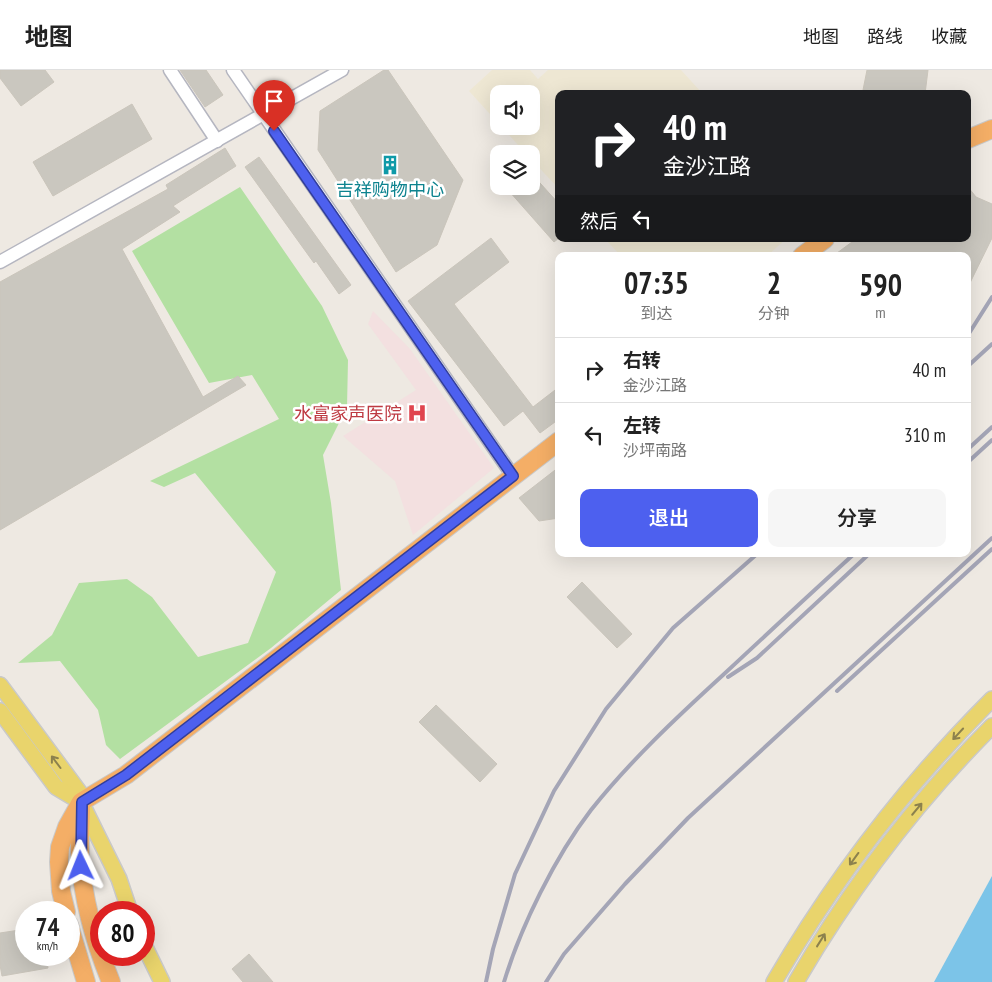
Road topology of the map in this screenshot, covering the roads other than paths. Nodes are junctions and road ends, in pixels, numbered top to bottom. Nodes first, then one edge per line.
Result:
1 (170, 70) edge
2 (234, 70) edge
3 (342, 70) edge
4 (263, 115) junction
5 (992, 129) edge
6 (971, 138) edge
7 (217, 141) junction
8 (821, 242) edge
9 (807, 252) edge
10 (0, 262) edge
11 (555, 444) edge
12 (513, 476) junction
13 (0, 685) edge
14 (992, 699) edge
15 (0, 712) edge
16 (992, 726) edge
17 (82, 802) junction
18 (64, 901) edge
19 (126, 901) edge
20 (80, 962) edge
21 (154, 966) edge
22 (86, 982) edge
23 (111, 982) edge
24 (162, 982) edge
25 (774, 982) edge
26 (796, 982) edge

1 - 7 street
2 - 4 street
3 - 4 street
4 - 7 street
4 - 12 street
5 - 6 highway
7 - 10 street
8 - 9 highway
11 - 12 highway
12 - 17 highway
17 -> 13 main road
14 -> 25 main road
15 - 17 main road
26 -> 16 main road
17 - 18 highway
17 - 19 main road
17 - 23 highway
20 - 22 highway
21 - 24 main road

